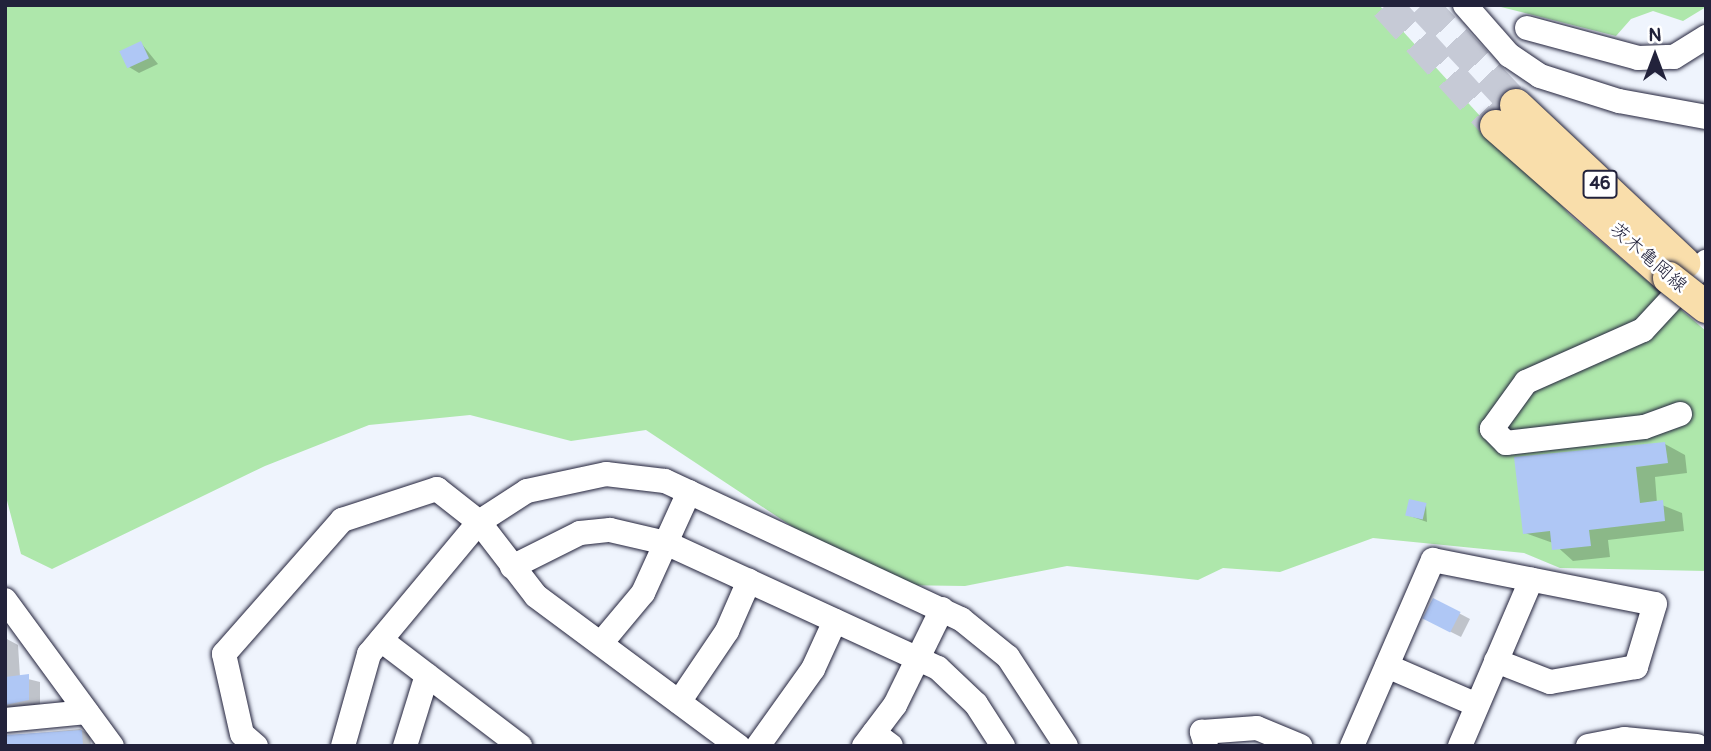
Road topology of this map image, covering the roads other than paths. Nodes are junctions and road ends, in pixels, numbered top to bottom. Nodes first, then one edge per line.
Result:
1 (1465, 5) edge
2 (1527, 28) dead end
3 (1706, 37) edge
4 (1506, 115) tunnel mouth
5 (1706, 117) edge
6 (1687, 278) edge
7 (1706, 307) edge
8 (1680, 414) dead end
9 (689, 492) junction
10 (478, 522) junction
11 (666, 543) junction
12 (513, 566) junction
13 (1531, 580) junction
14 (748, 581) junction
15 (5, 600) edge
16 (942, 609) junction
17 (835, 621) junction
18 (13, 622) edge
19 (381, 640) junction
20 (602, 642) junction
21 (918, 658) junction
22 (1496, 661) junction
23 (1387, 666) junction
24 (427, 675) junction
25 (679, 702) junction
26 (1477, 705) junction
27 (87, 712) junction
28 (5, 720) edge
29 (876, 741) edge
30 (112, 746) edge
31 (256, 746) edge
32 (344, 746) edge
33 (405, 746) edge
34 (520, 746) edge
35 (738, 746) edge
36 (758, 746) edge
37 (1003, 746) edge
38 (1066, 746) edge
39 (1206, 746) edge
40 (1300, 746) edge
41 (1352, 746) edge
42 (1460, 746) edge
43 (1588, 746) edge
44 (1697, 746) edge

1 - 5 street
2 - 3 street
4 - 6 main road, 茨木亀岡線 / 46
6 - 7 main road, 茨木亀岡線 / 46, bridge
6 - 8 street
9 - 10 street
9 - 11 street
9 - 16 street
10 - 12 street
10 - 19 street
10 - 31 street
11 - 12 street
11 - 14 street
11 - 20 street
12 - 20 street
13 - 22 street
13 - 22 street
13 - 23 street
14 - 17 street
14 - 25 street
15 - 18 street
16 - 21 street
16 - 38 street
17 - 21 street
17 - 36 street
18 - 27 street
19 - 24 street
19 - 32 street
20 - 25 street
21 - 29 street
21 - 37 street
22 - 26 street
23 - 26 street
23 - 41 street
24 - 33 street
24 - 34 street
25 - 35 street
26 - 42 street
27 - 28 street
27 - 30 street
39 - 40 street
43 - 44 street

